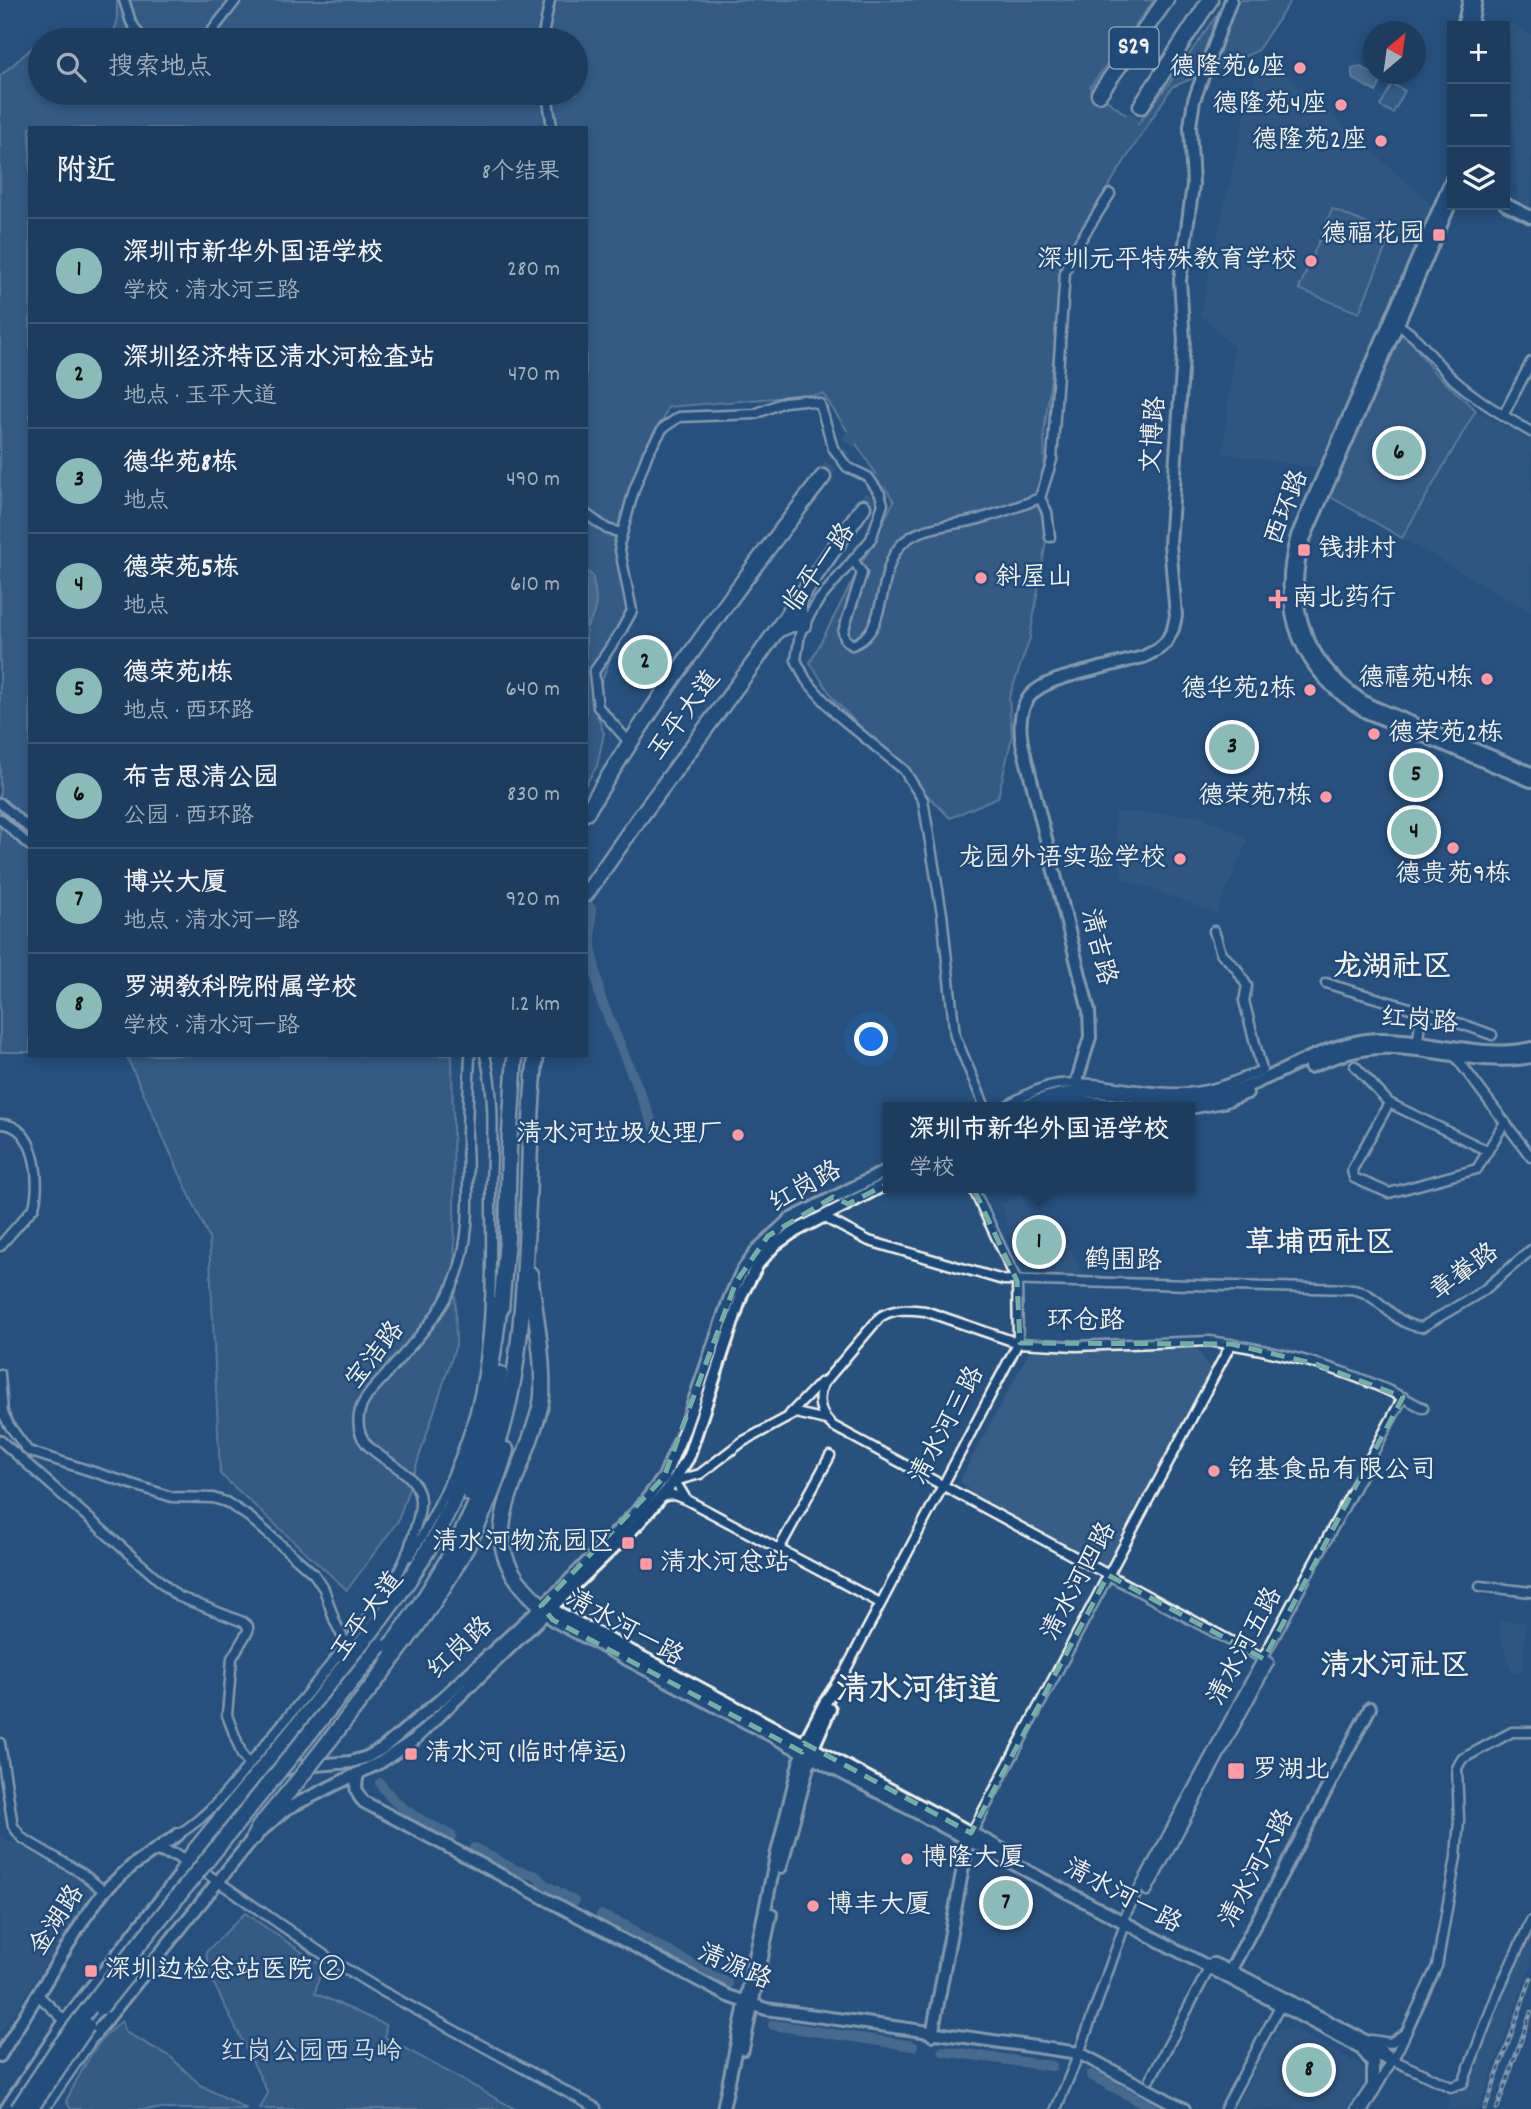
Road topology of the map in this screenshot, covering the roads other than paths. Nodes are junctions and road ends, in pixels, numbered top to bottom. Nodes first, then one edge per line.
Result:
1 (124, 0) edge
2 (236, 0) edge
3 (550, 0) edge
4 (1167, 0) edge
5 (1210, 0) edge
6 (1231, 0) edge
7 (1469, 0) edge
8 (1476, 0) edge
9 (1464, 21) edge
10 (1472, 21) edge
11 (135, 28) edge
12 (214, 28) edge
13 (544, 28) edge
14 (1099, 94) tunnel mouth
15 (549, 105) edge
16 (1141, 106) tunnel mouth
17 (552, 126) edge
18 (1447, 191) edge
19 (1110, 194) dead end
20 (1510, 206) edge
21 (1447, 210) edge
22 (1531, 217) edge
23 (1394, 323) junction
24 (1531, 362) edge
25 (1503, 416) junction
26 (1531, 432) edge
27 (823, 477) tunnel mouth
28 (1040, 498) junction
29 (863, 507) tunnel mouth
30 (588, 515) edge
31 (622, 533) junction
32 (1050, 537) dead end
33 (854, 561) junction
34 (799, 599) junction
35 (804, 624) junction
36 (777, 630) junction
37 (628, 742) junction
38 (1531, 773) edge
39 (1031, 780) joint
40 (1531, 781) edge
41 (0, 803) edge
42 (588, 810) edge
43 (0, 819) edge
44 (28, 827) edge
45 (28, 844) edge
46 (588, 891) edge
47 (1214, 931) dead end
48 (1326, 983) dead end
49 (1421, 1012) junction
50 (1492, 1035) dead end
51 (1418, 1041) junction
52 (1531, 1048) edge
53 (1455, 1056) junction
54 (470, 1057) edge
55 (485, 1057) edge
56 (515, 1057) edge
57 (536, 1057) edge
58 (1531, 1057) edge
59 (1355, 1066) dead end
60 (1076, 1084) junction
61 (983, 1102) edge
62 (1015, 1102) edge
63 (1034, 1102) edge
64 (1389, 1103) junction
65 (1195, 1107) edge
66 (1505, 1122) junction
67 (0, 1124) edge
68 (1488, 1151) junction
69 (1531, 1157) edge
70 (883, 1172) edge
71 (883, 1186) edge
72 (975, 1193) edge
73 (833, 1197) junction
74 (528, 1203) junction
75 (837, 1210) junction
76 (823, 1217) junction
77 (0, 1246) edge
78 (1531, 1250) edge
79 (530, 1265) junction
80 (1017, 1282) junction
81 (500, 1302) junction
82 (1422, 1327) joint
83 (1018, 1343) junction
84 (1231, 1344) junction
85 (834, 1369) junction
86 (0, 1374) edge
87 (1403, 1397) junction
88 (1423, 1408) dead end
89 (788, 1416) junction
90 (829, 1423) junction
91 (0, 1440) edge
92 (830, 1456) dead end
93 (675, 1480) junction
94 (942, 1486) junction
95 (663, 1496) junction
96 (687, 1500) junction
97 (779, 1549) junction
98 (399, 1573) junction
99 (1108, 1575) junction
100 (1480, 1586) dead end
101 (1531, 1592) edge
102 (880, 1603) junction
103 (547, 1609) junction
104 (346, 1644) junction
105 (383, 1649) junction
106 (1266, 1660) junction
107 (842, 1677) joint
108 (1370, 1708) dead end
109 (1531, 1732) edge
110 (0, 1743) edge
111 (808, 1750) junction
112 (249, 1764) junction
113 (358, 1774) junction
114 (333, 1787) junction
115 (179, 1834) junction
116 (970, 1836) junction
117 (254, 1837) junction
118 (155, 1850) junction
119 (1001, 1857) junction
120 (185, 1863) junction
121 (962, 1874) junction
122 (218, 1881) junction
123 (104, 1891) junction
124 (1147, 1891) dead end
125 (1531, 1920) edge
126 (1124, 1921) junction
127 (1210, 1966) junction
128 (1228, 1975) junction
129 (38, 1996) junction
130 (748, 2005) junction
131 (1280, 2006) junction
132 (65, 2021) junction
133 (1409, 2029) junction
134 (932, 2034) junction
135 (1357, 2041) junction
136 (86, 2043) junction
137 (0, 2056) edge
138 (1077, 2058) junction
139 (1393, 2060) junction
140 (1151, 2078) dead end
141 (1373, 2084) junction
142 (596, 2108) edge
143 (6, 2109) edge
144 (18, 2109) edge
145 (30, 2109) edge
146 (41, 2109) edge
147 (49, 2109) edge
148 (723, 2109) edge
149 (730, 2109) edge
150 (1056, 2109) edge
151 (1176, 2109) edge
152 (1184, 2109) edge
153 (1225, 2109) edge
154 (1356, 2109) edge
155 (1364, 2109) edge

1 - 11 street
2 - 12 street
3 - 13 street
4 - 14 highway, S29
5 - 16 highway, S29
6 - 39 street, 文博路
7 - 9 street
8 - 10 street
15 - 17 street
18 - 23 street, 西环路
19 - 28 street
20 - 22 street
21 - 23 street, 西环路
23 - 25 street
23 - 38 street, 西环路
23 - 40 street, 西环路
24 - 25 street
25 - 26 street
27 - 37 highway, 玉平大道
28 - 32 street
28 - 33 street
29 - 34 highway, 玉平大道
30 - 31 street
31 - 33 street, 临平一路
31 - 37 street, 临平一路
33 - 35 street, 临平一路
34 - 35 highway
34 - 36 highway, 玉平大道
35 - 36 highway
35 - 61 street, 临平一路
36 - 46 highway, 玉平大道
37 - 42 highway, 玉平大道
39 - 60 street, 清吉路
41 - 44 street
43 - 45 street
47 - 60 street
48 - 49 street
49 - 50 street
49 - 51 street
51 - 52 street, 红岗路
51 - 63 street, 红岗路
53 - 58 street, 红岗路
53 - 65 street, 红岗路
53 - 66 street
54 - 98 street, 宝洁路
55 - 98 street
56 - 81 highway, 玉平大道
57 - 74 highway, 玉平大道
59 - 64 street
60 - 62 street
64 - 68 street
64 - 68 street
66 - 68 street
66 - 69 street
67 - 77 street
70 - 73 street, 红岗路
71 - 75 street, 红岗路
72 - 80 street, 清水河三路
73 - 75 street
73 - 103 street, 红岗路
74 - 79 highway
74 - 105 highway, 玉平大道
75 - 76 street, 红岗路
76 - 80 street, 鹤围路
76 - 93 street, 红岗路
78 - 82 street, 章輋路
79 - 103 highway
79 - 117 highway, bridge
80 - 82 street, 鹤围路
80 - 83 street, 清水河三路
81 - 105 highway, 玉平大道
81 - 120 highway
83 - 84 street, 环仓路
83 - 85 street, 环仓路
83 - 94 street, 清水河三路
84 - 87 street, 环仓路
84 - 99 street, 清水河四路
85 - 89 street
85 - 90 street, 环仓路
86 - 104 street
87 - 88 street, 环仓路
87 - 106 street, 清水河五路
89 - 90 street
89 - 93 street
90 - 94 street
91 - 112 street
92 - 97 street
93 - 95 street, 红岗路
93 - 96 street
94 - 99 street
94 - 102 street, 清水河三路
95 - 96 street
95 - 103 street, 红岗路
96 - 97 street
97 - 102 street
98 - 104 street, 宝洁路
99 - 106 street
99 - 116 street, 清水河四路
100 - 101 street
102 - 107 street, 清水河三路
103 - 111 street, 清水河一路
103 - 113 street, 红岗路
103 - 120 street, 红岗路
104 - 112 street, 宝洁路
105 - 144 highway, 玉平大道, bridge
105 - 145 highway, 玉平大道, bridge
106 - 124 street
106 - 126 street, 清水河五路
107 - 111 street, 清水河三路
108 - 128 street, 清水河六路
109 - 133 street
110 - 123 street
111 - 116 street, 清水河一路
111 - 130 street, 清水河三路
112 - 115 street, 宝洁路
113 - 114 street, 红岗路
113 - 130 street, 清源路
114 - 117 street, 红岗路
114 - 130 street, 清源路
115 - 118 street, 金湖路
115 - 120 street
116 - 119 street, 清水河一路
116 - 121 street
116 - 126 street, 清水河一路
117 - 122 street, 红岗路
118 - 120 street
118 - 123 street, 金湖路
119 - 121 street
119 - 126 street, 清水河一路
120 - 122 street
120 - 132 street, 红岗路
121 - 134 street
122 - 136 street, 红岗路
122 - 142 street
123 - 129 street, 金湖路
125 - 139 street
126 - 127 street, 清水河一路
126 - 138 street, 清水河五路
127 - 128 street, 清水河一路
127 - 140 street
128 - 131 street, 清水河一路
128 - 135 street, 清水河一路
129 - 132 street
129 - 137 street, 金湖路
130 - 134 street, 清源路
130 - 148 street, 清水河三路
130 - 149 street, 清水河三路
131 - 135 street, 清水河一路
131 - 153 street
132 - 143 street, 红岗路
133 - 135 street
133 - 139 street
134 - 138 street, 清源路
135 - 139 street, 清水河一路
135 - 141 street
136 - 146 highway
136 - 147 street, 红岗路
138 - 150 street, 清水河五路
138 - 151 street, 清源路
138 - 152 street, 清源路
139 - 141 street
139 - 155 street
141 - 154 street

